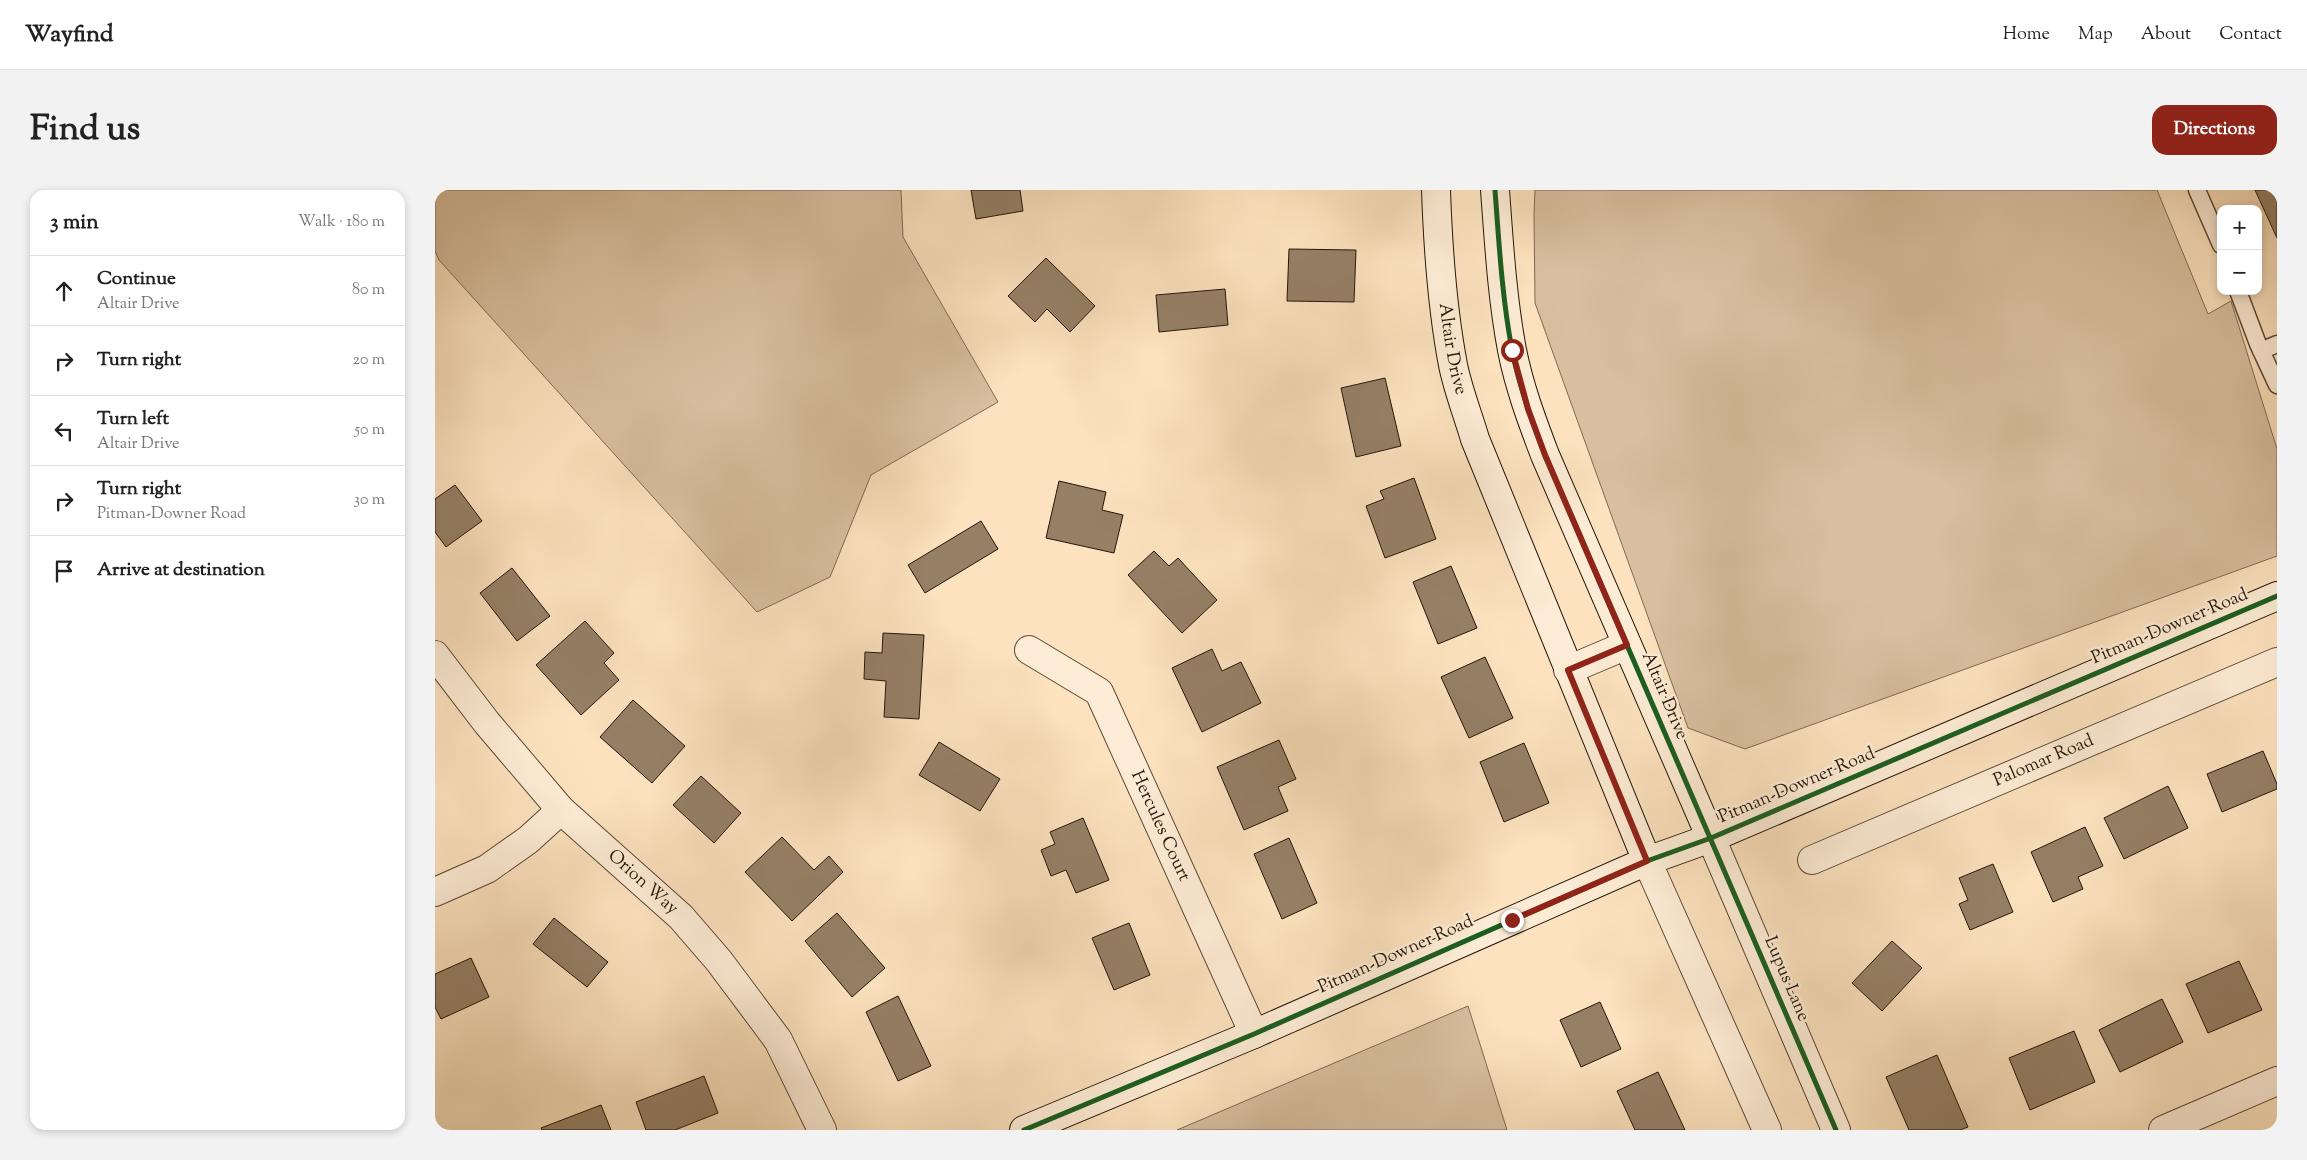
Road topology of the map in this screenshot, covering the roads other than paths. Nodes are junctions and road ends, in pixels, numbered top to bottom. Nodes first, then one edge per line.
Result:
1 (1436, 190) edge
2 (1495, 190) edge
3 (2197, 190) edge
4 (2217, 236) edge
5 (2240, 295) edge
6 (2277, 344) edge
7 (2261, 351) junction
8 (2277, 385) edge
9 (2277, 596) edge
10 (1627, 645) junction
11 (1029, 650) dead end
12 (435, 655) edge
13 (2277, 662) edge
14 (1568, 670) junction
15 (561, 810) junction
16 (1711, 838) junction
17 (1812, 860) dead end
18 (1647, 861) junction
19 (435, 892) edge
20 (1255, 1034) junction
21 (2277, 1081) edge
22 (822, 1130) edge
23 (1024, 1130) edge
24 (1767, 1130) edge
25 (1836, 1130) edge
26 (2163, 1130) edge

1 - 14 street, Altair Drive
2 - 10 street, Altair Drive
3 - 4 lane
5 - 7 lane
6 - 7 lane
7 - 8 lane
9 - 16 street, Pitman-Downer Road
10 - 14 street
10 - 16 street, Altair Drive
11 - 20 street, Hercules Court
12 - 15 street, Orion Way
13 - 17 street, Palomar Road
14 - 18 street, Altair Drive
15 - 19 street
15 - 22 street, Orion Way
16 - 18 street, Pitman-Downer Road
16 - 25 street, Lupus Lane
18 - 20 street, Pitman-Downer Road
18 - 24 street
20 - 23 street, Pitman-Downer Road
21 - 26 street

